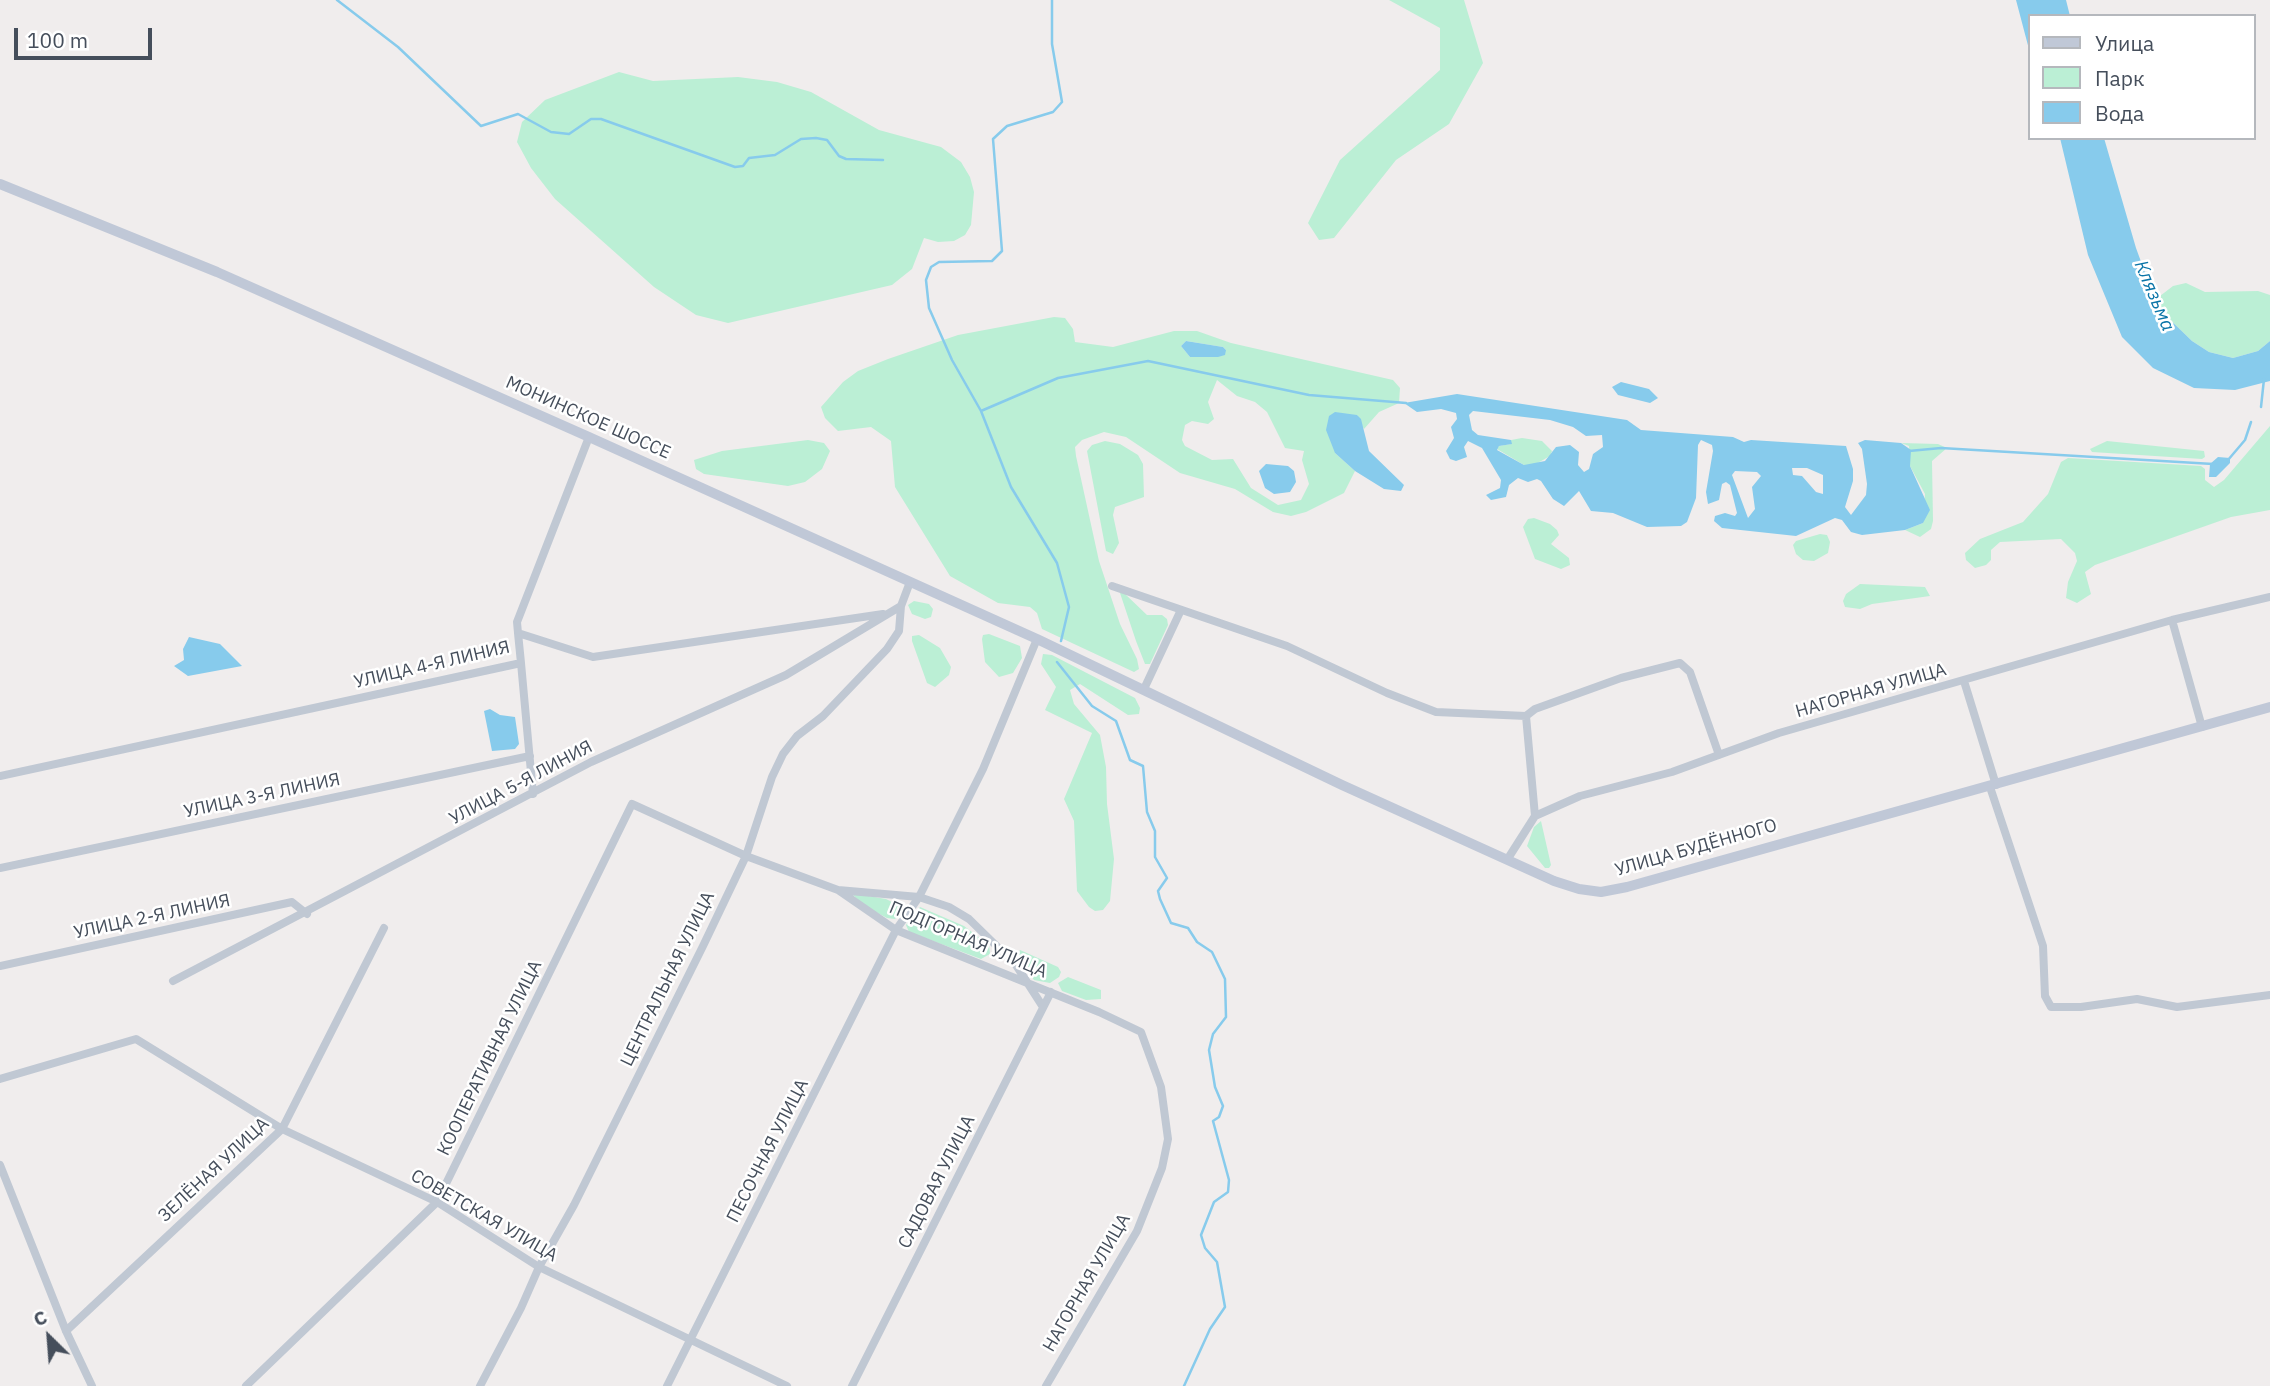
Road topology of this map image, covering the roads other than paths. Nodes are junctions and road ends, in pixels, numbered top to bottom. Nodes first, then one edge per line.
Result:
1 (0, 184) edge
2 (589, 437) junction
3 (910, 582) junction
4 (1112, 586) dead end
5 (2270, 597) edge
6 (901, 606) junction
7 (1180, 612) junction
8 (883, 614) junction
9 (2172, 620) junction
10 (518, 633) junction
11 (1037, 639) junction
12 (521, 663) junction
13 (1964, 681) junction
14 (1144, 689) junction
15 (1156, 694) joint
16 (2270, 707) edge
17 (1526, 716) junction
18 (2202, 727) junction
19 (1719, 755) junction
20 (530, 756) junction
21 (0, 776) edge
22 (1993, 786) junction
23 (533, 794) junction
24 (632, 804) joint
25 (1535, 816) junction
26 (746, 856) junction
27 (1507, 860) junction
28 (0, 868) edge
29 (838, 890) junction
30 (919, 897) junction
31 (307, 914) junction
32 (384, 928) dead end
33 (896, 930) junction
34 (0, 966) edge
35 (173, 981) dead end
36 (1032, 986) junction
37 (1051, 992) junction
38 (2270, 995) edge
39 (1043, 1007) junction
40 (1141, 1032) joint
41 (0, 1079) edge
42 (282, 1129) junction
43 (0, 1165) edge
44 (437, 1202) junction
45 (539, 1266) junction
46 (66, 1331) junction
47 (690, 1340) junction
48 (92, 1386) edge
49 (246, 1386) edge
50 (480, 1386) edge
51 (667, 1386) edge
52 (787, 1386) edge
53 (852, 1386) edge
54 (1046, 1386) edge

1 - 2 main road, МОНИНСКОЕ ШОССЕ
2 - 3 main road, МОНИНСКОЕ ШОССЕ
2 - 10 street
3 - 6 street, ЦЕНТРАЛЬНАЯ УЛИЦА
3 - 11 main road, МОНИНСКОЕ ШОССЕ
4 - 7 street
5 - 9 street, НАГОРНАЯ УЛИЦА
6 - 8 street
6 - 26 street, ЦЕНТРАЛЬНАЯ УЛИЦА
7 - 14 street
7 - 17 street
8 - 10 street, УЛИЦА 4-Я ЛИНИЯ
8 - 23 street, УЛИЦА 5-Я ЛИНИЯ
9 - 13 street, НАГОРНАЯ УЛИЦА
9 - 18 street
10 - 12 street, УЛИЦА 4-Я ЛИНИЯ
11 - 14 main road, МОНИНСКОЕ ШОССЕ
11 - 30 street
12 - 20 street
12 - 21 street, УЛИЦА 4-Я ЛИНИЯ
13 - 19 street, НАГОРНАЯ УЛИЦА
13 - 22 street
14 - 15 main road, МОНИНСКОЕ ШОССЕ
15 - 27 main road, УЛИЦА БУДЁННОГО
16 - 18 main road, УЛИЦА БУДЁННОГО
17 - 19 street
17 - 25 street
18 - 22 main road, УЛИЦА БУДЁННОГО
19 - 25 street, НАГОРНАЯ УЛИЦА
20 - 23 street
20 - 28 street, УЛИЦА 3-Я ЛИНИЯ
22 - 27 main road, УЛИЦА БУДЁННОГО
22 - 38 street
23 - 31 street, УЛИЦА 5-Я ЛИНИЯ
24 - 26 street, ПОДГОРНАЯ УЛИЦА
24 - 44 street, КООПЕРАТИВНАЯ УЛИЦА
25 - 27 street
26 - 29 street, ПОДГОРНАЯ УЛИЦА
26 - 45 street, ЦЕНТРАЛЬНАЯ УЛИЦА
29 - 30 street
29 - 33 street, ПОДГОРНАЯ УЛИЦА
30 - 33 street, ПЕСОЧНАЯ УЛИЦА
30 - 36 street
31 - 34 street, УЛИЦА 2-Я ЛИНИЯ
31 - 35 street, УЛИЦА 5-Я ЛИНИЯ
32 - 42 street, ЗЕЛЁНАЯ УЛИЦА
33 - 36 street, ПОДГОРНАЯ УЛИЦА
33 - 47 street, ПЕСОЧНАЯ УЛИЦА
36 - 37 street, ПОДГОРНАЯ УЛИЦА
36 - 39 street
37 - 39 street, САДОВАЯ УЛИЦА
37 - 40 street, ПОДГОРНАЯ УЛИЦА
39 - 53 street, САДОВАЯ УЛИЦА
40 - 54 street, НАГОРНАЯ УЛИЦА
41 - 42 street, СОВЕТСКАЯ УЛИЦА
42 - 44 street, СОВЕТСКАЯ УЛИЦА
42 - 46 street, ЗЕЛЁНАЯ УЛИЦА
43 - 46 street
44 - 45 street, СОВЕТСКАЯ УЛИЦА
44 - 49 street, КООПЕРАТИВНАЯ УЛИЦА
45 - 47 street, СОВЕТСКАЯ УЛИЦА
45 - 50 street, ЦЕНТРАЛЬНАЯ УЛИЦА
46 - 48 street
47 - 51 street, ПЕСОЧНАЯ УЛИЦА
47 - 52 street, СОВЕТСКАЯ УЛИЦА

